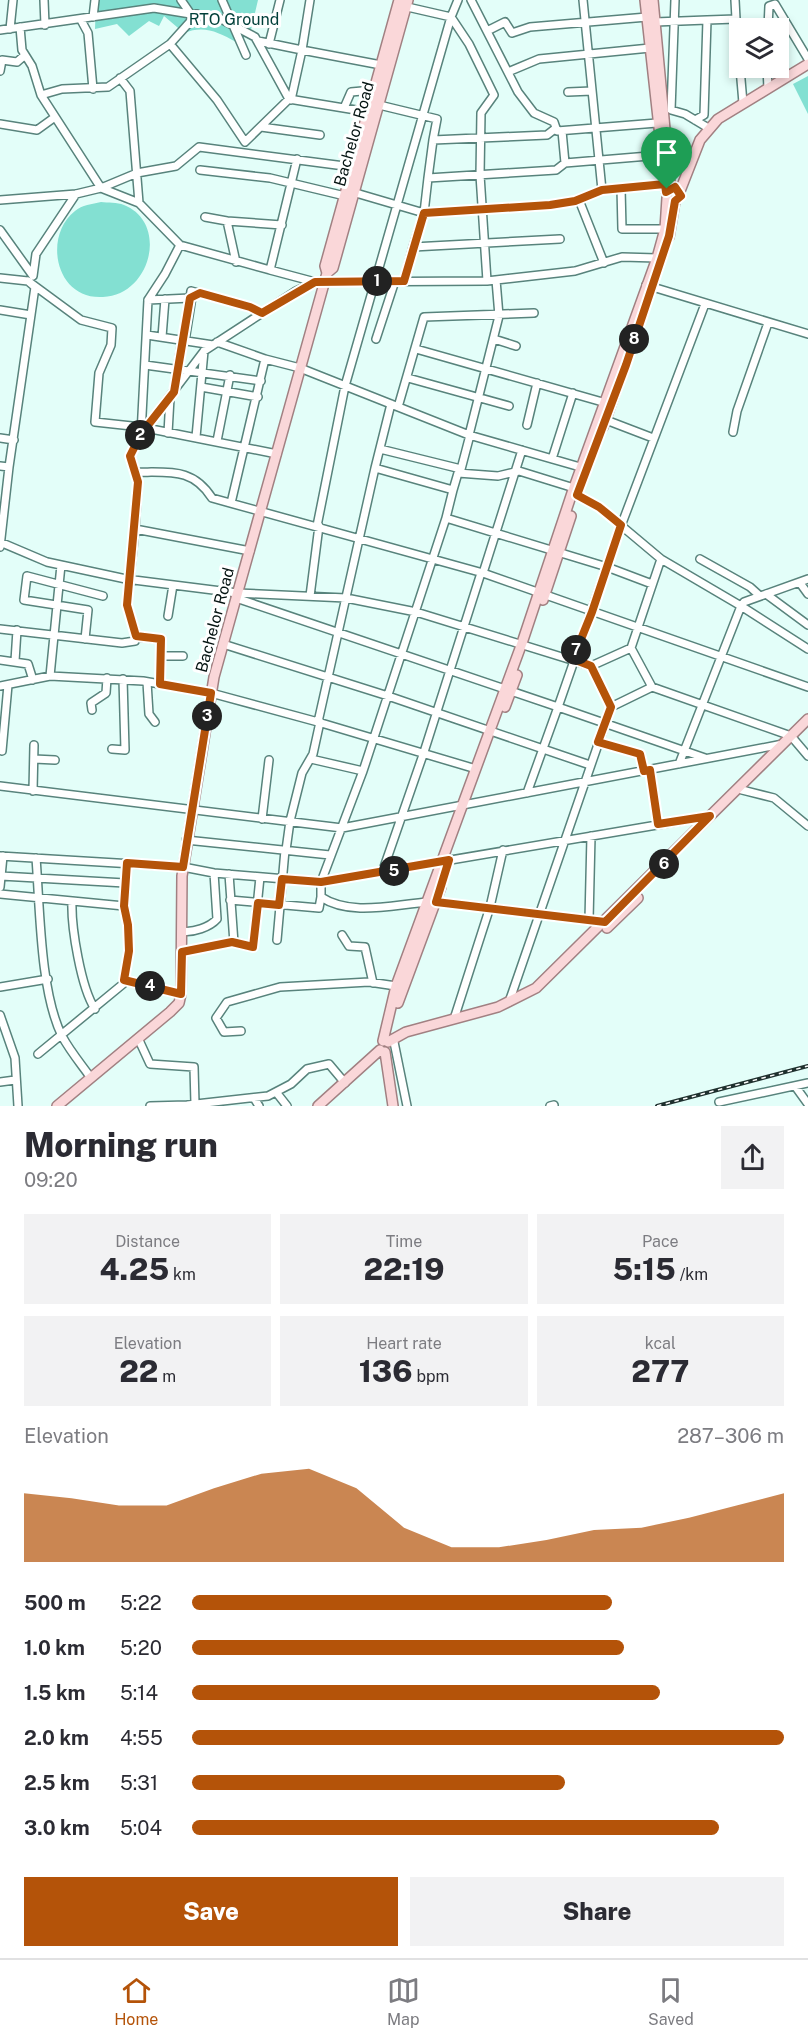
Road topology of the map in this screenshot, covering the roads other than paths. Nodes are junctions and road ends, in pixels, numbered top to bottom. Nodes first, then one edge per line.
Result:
1 (13, 0) edge
2 (44, 0) edge
3 (95, 0) edge
4 (181, 0) edge
5 (222, 0) edge
6 (280, 0) edge
7 (310, 0) edge
8 (458, 0) edge
9 (471, 0) edge
10 (583, 0) edge
11 (645, 0) edge
12 (653, 0) edge
13 (675, 0) edge
14 (735, 0) edge
15 (773, 2) edge
16 (403, 3) edge
17 (193, 14) junction
18 (93, 17) junction
19 (451, 17) junction
20 (736, 18) edge
21 (770, 18) edge
22 (729, 19) edge
23 (81, 20) junction
24 (651, 20) junction
25 (674, 20) junction
26 (706, 20) junction
27 (231, 23) junction
28 (585, 23) junction
29 (45, 25) junction
30 (20, 27) junction
31 (10, 29) junction
32 (0, 30) edge
33 (487, 31) junction
34 (258, 41) junction
35 (170, 44) junction
36 (269, 44) junction
37 (650, 48) junction
38 (302, 50) junction
39 (589, 54) junction
40 (25, 55) junction
41 (246, 55) dead end
42 (808, 59) edge
43 (381, 64) junction
44 (808, 64) edge
45 (0, 71) edge
46 (508, 72) junction
47 (120, 78) junction
48 (741, 78) edge
49 (768, 78) edge
50 (666, 85) junction
51 (768, 88) junction
52 (93, 89) junction
53 (373, 90) junction
54 (592, 90) junction
55 (568, 92) dead end
56 (41, 96) junction
57 (290, 99) junction
58 (743, 103) junction
59 (372, 106) junction
60 (344, 108) junction
61 (667, 111) junction
62 (421, 116) junction
63 (55, 117) junction
64 (695, 120) junction
65 (0, 123) edge
66 (657, 123) junction
67 (261, 127) junction
68 (596, 129) junction
69 (710, 129) junction
70 (559, 130) junction
71 (320, 135) dead end
72 (480, 138) junction
73 (433, 140) junction
74 (245, 142) junction
75 (237, 151) junction
76 (661, 155) junction
77 (297, 159) junction
78 (599, 159) junction
79 (565, 163) junction
80 (352, 167) junction
81 (200, 170) dead end
82 (137, 173) junction
83 (480, 175) junction
84 (428, 178) junction
85 (292, 185) junction
86 (101, 188) junction
87 (621, 188) junction
88 (672, 189) junction
89 (602, 190) junction
90 (349, 193) junction
91 (76, 194) junction
92 (0, 200) edge
93 (579, 200) junction
94 (139, 203) junction
95 (397, 205) junction
96 (482, 209) junction
97 (424, 213) junction
98 (205, 217) dead end
99 (227, 221) junction
100 (282, 225) junction
101 (665, 229) junction
102 (0, 230) edge
103 (560, 239) dead end
104 (484, 243) junction
105 (180, 245) junction
106 (413, 247) junction
107 (657, 258) junction
108 (236, 262) junction
109 (604, 262) junction
110 (270, 270) junction
111 (0, 278) edge
112 (322, 279) junction
113 (496, 280) junction
114 (28, 281) junction
115 (375, 281) junction
116 (394, 281) junction
117 (404, 281) junction
118 (487, 281) junction
119 (649, 286) junction
120 (190, 298) junction
121 (165, 299) junction
122 (148, 300) junction
123 (705, 304) junction
124 (0, 310) edge
125 (262, 313) junction
126 (534, 313) dead end
127 (31, 315) junction
128 (499, 316) junction
129 (768, 323) junction
130 (808, 334) edge
131 (147, 335) junction
132 (162, 337) junction
133 (376, 339) dead end
134 (494, 339) junction
135 (183, 341) junction
136 (209, 345) junction
137 (516, 346) dead end
138 (416, 349) junction
139 (265, 359) junction
140 (145, 365) junction
141 (177, 368) junction
142 (300, 368) junction
143 (191, 370) junction
144 (488, 370) junction
145 (204, 372) junction
146 (230, 375) junction
147 (408, 378) junction
148 (261, 381) junction
149 (537, 383) junction
150 (345, 386) junction
151 (201, 387) junction
152 (226, 391) junction
153 (573, 393) junction
154 (172, 395) junction
155 (258, 397) junction
156 (479, 398) junction
157 (606, 403) junction
158 (394, 406) junction
159 (509, 406) dead end
160 (606, 420) junction
161 (527, 425) dead end
162 (143, 430) junction
163 (733, 432) dead end
164 (168, 433) junction
165 (469, 435) junction
166 (196, 437) junction
167 (0, 438) edge
168 (653, 438) junction
169 (14, 440) junction
170 (217, 441) junction
171 (246, 445) junction
172 (380, 449) junction
173 (522, 450) junction
174 (277, 454) junction
175 (552, 459) junction
176 (0, 466) edge
177 (9, 467) junction
178 (375, 468) junction
179 (585, 469) junction
180 (460, 471) junction
181 (136, 472) junction
182 (516, 472) junction
183 (453, 490) junction
184 (576, 492) junction
185 (3, 498) edge
186 (231, 503) junction
187 (261, 510) junction
188 (446, 518) junction
189 (621, 525) junction
190 (318, 526) junction
191 (135, 529) junction
192 (495, 533) junction
193 (359, 537) junction
194 (0, 542) edge
195 (0, 547) edge
196 (250, 551) junction
197 (556, 553) junction
198 (434, 558) junction
199 (661, 559) junction
200 (700, 559) dead end
201 (61, 565) junction
202 (607, 567) junction
203 (482, 573) junction
204 (808, 579) edge
205 (129, 580) junction
206 (800, 583) junction
207 (652, 584) junction
208 (59, 585) junction
209 (173, 585) junction
210 (542, 593) junction
211 (808, 594) edge
212 (763, 595) junction
213 (103, 596) dead end
214 (237, 596) junction
215 (310, 596) junction
216 (346, 598) junction
217 (56, 605) junction
218 (741, 606) junction
219 (416, 612) junction
220 (592, 612) junction
221 (168, 616) dead end
222 (808, 624) edge
223 (463, 626) junction
224 (638, 627) junction
225 (0, 629) edge
226 (17, 630) junction
227 (338, 632) junction
228 (54, 635) junction
229 (136, 636) junction
230 (85, 639) junction
231 (524, 643) junction
232 (223, 644) junction
233 (631, 648) junction
234 (808, 649) edge
235 (402, 654) junction
236 (161, 656) junction
237 (183, 656) dead end
238 (719, 658) junction
239 (573, 659) junction
240 (0, 660) edge
241 (15, 661) junction
242 (591, 666) junction
243 (450, 669) junction
244 (50, 676) junction
245 (327, 676) junction
246 (107, 678) junction
247 (123, 679) junction
248 (33, 680) junction
249 (147, 682) junction
250 (160, 684) junction
251 (4, 686) edge
252 (652, 687) junction
253 (808, 687) edge
254 (508, 689) junction
255 (211, 693) junction
256 (388, 696) junction
257 (701, 705) junction
258 (558, 707) junction
259 (611, 707) junction
260 (92, 711) dead end
261 (436, 712) junction
262 (808, 719) edge
263 (155, 722) dead end
264 (319, 722) junction
265 (605, 724) junction
266 (808, 726) edge
267 (493, 733) junction
268 (374, 738) junction
269 (795, 741) junction
270 (598, 742) junction
271 (783, 744) junction
272 (34, 745) dead end
273 (112, 749) dead end
274 (543, 750) junction
275 (3, 751) dead end
276 (684, 751) junction
277 (424, 752) junction
278 (808, 755) edge
279 (34, 759) junction
280 (311, 759) junction
281 (707, 759) junction
282 (55, 760) dead end
283 (269, 760) dead end
284 (679, 764) junction
285 (590, 765) junction
286 (476, 769) junction
287 (647, 770) junction
288 (363, 771) junction
289 (584, 782) junction
290 (0, 786) edge
291 (742, 790) junction
292 (33, 791) junction
293 (527, 793) junction
294 (466, 805) junction
295 (191, 812) junction
296 (713, 816) junction
297 (402, 817) junction
298 (262, 819) junction
299 (290, 822) junction
300 (658, 824) junction
301 (808, 826) edge
302 (342, 828) junction
303 (591, 836) junction
304 (564, 839) junction
305 (186, 840) junction
306 (286, 850) junction
307 (502, 850) junction
308 (330, 855) junction
309 (2, 856) edge
310 (36, 858) junction
311 (446, 861) junction
312 (127, 863) junction
313 (183, 867) junction
314 (214, 873) junction
315 (382, 873) junction
316 (230, 874) junction
317 (1, 876) edge
318 (260, 877) junction
319 (38, 879) junction
320 (282, 879) junction
321 (321, 882) junction
322 (125, 883) junction
323 (0, 886) edge
324 (0, 894) edge
325 (321, 897) junction
326 (39, 898) junction
327 (230, 900) junction
328 (72, 901) junction
329 (433, 902) junction
330 (258, 903) junction
331 (279, 905) junction
332 (124, 906) junction
333 (490, 907) junction
334 (538, 914) junction
335 (589, 920) junction
336 (605, 922) junction
337 (182, 931) junction
338 (342, 935) dead end
339 (277, 940) dead end
340 (234, 943) junction
341 (182, 952) junction
342 (48, 980) junction
343 (124, 980) junction
344 (373, 983) junction
345 (396, 986) junction
346 (0, 987) edge
347 (181, 994) junction
348 (508, 1002) junction
349 (95, 1009) junction
350 (0, 1015) edge
351 (454, 1019) junction
352 (241, 1031) dead end
353 (62, 1035) junction
354 (138, 1038) junction
355 (386, 1045) junction
356 (38, 1054) dead end
357 (91, 1078) junction
358 (15, 1080) junction
359 (0, 1082) edge
360 (345, 1083) junction
361 (808, 1083) edge
362 (795, 1086) junction
363 (276, 1092) junction
364 (254, 1098) junction
365 (718, 1102) dead end
366 (808, 1103) edge
367 (195, 1104) junction
368 (18, 1106) edge
369 (57, 1106) edge
370 (150, 1106) edge
371 (259, 1106) edge
372 (287, 1106) edge
373 (318, 1106) edge
374 (328, 1106) edge
375 (393, 1106) edge
376 (407, 1106) edge

1 - 31 street
2 - 29 street
3 - 18 street
4 - 17 street
5 - 27 street
6 - 36 street
7 - 38 street
8 - 19 street
9 - 33 street
10 - 28 street
11 - 24 main road
12 - 24 main road
13 - 25 street
14 - 20 street
15 - 21 street
15 - 42 street
16 - 19 street
16 - 43 main road, Bachelor Road
16 - 59 main road, Bachelor Road
17 - 18 street
17 - 27 street
17 - 35 street
18 - 23 street
19 - 62 street
19 - 72 street
22 - 26 street
23 - 29 street
23 - 52 street
24 - 25 street
24 - 28 street
24 - 37 main road
24 - 50 main road
25 - 26 street
25 - 50 street
26 - 64 street
27 - 34 street
27 - 41 street
28 - 33 street
28 - 39 street
29 - 30 street
30 - 31 street
30 - 40 street
31 - 32 street
33 - 46 street
34 - 36 street
34 - 57 street
35 - 47 street
35 - 74 street
36 - 38 street
37 - 39 street
37 - 66 main road
38 - 43 street
38 - 57 street
39 - 46 street
39 - 54 street
40 - 45 street
40 - 56 street
43 - 53 main road, Bachelor Road
44 - 51 main road
46 - 70 street
47 - 52 street
47 - 82 street
48 - 58 street
49 - 51 street
50 - 61 main road
51 - 58 main road
52 - 56 street
53 - 59 main road, Bachelor Road
53 - 60 street
54 - 55 street
54 - 68 street
56 - 63 street
57 - 60 street
57 - 67 street
58 - 69 main road
59 - 60 street
59 - 62 street
59 - 80 main road, Bachelor Road
59 - 90 main road, Bachelor Road
61 - 64 street
61 - 88 main road
62 - 73 street
62 - 95 street
63 - 65 street
63 - 86 street
64 - 69 street
66 - 68 street
66 - 76 main road
67 - 71 street
67 - 74 street
68 - 70 street
68 - 78 street
69 - 88 main road
70 - 72 street
70 - 79 street
72 - 73 street
72 - 83 street
73 - 84 street
74 - 75 street
75 - 77 street
75 - 82 street
76 - 78 street
76 - 88 main road
77 - 80 street
77 - 85 street
78 - 79 street
78 - 89 street
79 - 83 street
80 - 90 main road, Bachelor Road
81 - 85 street
82 - 86 street
82 - 94 street
83 - 84 street
83 - 96 street
84 - 97 street
85 - 90 street
85 - 100 street
86 - 91 street
86 - 94 street
87 - 88 street
87 - 89 street
87 - 101 street
88 - 101 main road
88 - 119 main road
89 - 93 street
90 - 95 street
90 - 112 main road, Bachelor Road
91 - 92 street
91 - 102 street
93 - 96 street
93 - 109 street
94 - 105 street
95 - 97 street
95 - 115 street
96 - 97 street
96 - 104 street
97 - 106 street
98 - 99 street
99 - 100 street
99 - 108 street
100 - 110 street
101 - 107 main road
103 - 104 street
104 - 106 street
104 - 118 street
105 - 108 street
105 - 122 street
106 - 117 street
107 - 109 street
107 - 119 main road
108 - 110 street
109 - 113 street
110 - 112 street
111 - 114 street
112 - 115 street
112 - 125 street
112 - 142 main road, Bachelor Road
113 - 118 street
113 - 128 street
114 - 127 street
114 - 162 street
115 - 116 street
115 - 150 street
116 - 117 street
116 - 133 street
117 - 118 street
119 - 123 street
119 - 157 main road
119 - 160 main road
120 - 121 street
120 - 125 street
120 - 135 street
121 - 122 street
121 - 132 street
122 - 131 street
123 - 129 street
123 - 168 street
124 - 127 street
125 - 136 street
126 - 128 street
127 - 169 street
128 - 134 street
128 - 138 street
129 - 130 street
129 - 163 street
131 - 132 street
131 - 140 street
132 - 135 street
134 - 137 street
134 - 144 street
135 - 136 street
135 - 141 street
136 - 139 street
136 - 143 street
136 - 145 street
138 - 144 street
138 - 147 street
139 - 142 street
139 - 148 street
140 - 141 street
140 - 162 street
141 - 143 street
141 - 154 street
142 - 150 street
142 - 174 main road, Bachelor Road
143 - 145 street
143 - 154 street
144 - 149 street
144 - 156 street
145 - 146 street
145 - 151 street
146 - 148 street
146 - 152 street
147 - 156 street
147 - 158 street
148 - 155 street
149 - 153 street
149 - 161 street
150 - 158 street
150 - 190 street
151 - 152 street
151 - 166 street
152 - 155 street
152 - 170 street
153 - 157 street
153 - 175 street
154 - 162 street
154 - 164 street
155 - 171 street
156 - 159 street
156 - 165 street
157 - 179 main road
158 - 165 street
158 - 172 street
160 - 168 street
160 - 179 main road
162 - 164 street
162 - 181 street
164 - 166 street
165 - 173 street
165 - 180 street
166 - 170 street
167 - 169 street
168 - 189 street
169 - 177 street
170 - 171 street
171 - 174 street
171 - 186 street
172 - 178 street
172 - 180 street
173 - 175 street
173 - 182 street
174 - 187 main road, Bachelor Road
175 - 179 street
176 - 177 street
177 - 185 street
178 - 183 street
178 - 193 street
179 - 184 main road
180 - 182 street
180 - 183 street
181 - 186 street
181 - 191 street
182 - 184 street
182 - 192 street
183 - 188 street
184 - 189 street
184 - 197 main road
185 - 194 street
186 - 187 street
187 - 190 street
187 - 196 main road, Bachelor Road
188 - 192 street
188 - 198 street
189 - 199 street
189 - 202 street
190 - 193 street
190 - 215 street
191 - 196 street
191 - 205 street
192 - 197 street
192 - 203 street
193 - 198 street
193 - 216 street
194 - 195 street
194 - 201 street
196 - 214 main road, Bachelor Road
197 - 202 street
197 - 210 main road
198 - 203 street
198 - 219 street
199 - 207 street
199 - 218 street
200 - 212 street
201 - 205 street
201 - 208 street
202 - 207 street
202 - 220 street
203 - 210 street
203 - 223 street
204 - 206 street
205 - 209 street
205 - 229 street
206 - 211 street
206 - 212 street
207 - 224 street
208 - 213 street
208 - 217 street
208 - 217 street
209 - 214 street
209 - 221 street
210 - 220 street
210 - 231 main road
212 - 218 street
212 - 222 street
214 - 215 street
214 - 227 street
214 - 232 main road, Bachelor Road
215 - 216 street
216 - 219 street
216 - 227 street
217 - 228 street
217 - 230 street
218 - 234 street
218 - 238 street
219 - 223 street
219 - 235 street
220 - 224 street
220 - 239 street
223 - 231 street
223 - 243 street
224 - 233 street
224 - 238 street
225 - 226 street
226 - 228 street
226 - 241 street
227 - 235 street
227 - 245 street
228 - 230 street
228 - 244 street
229 - 230 street
229 - 236 street
231 - 239 street
231 - 254 main road
232 - 245 street
232 - 255 main road, Bachelor Road
233 - 242 street
233 - 252 street
235 - 243 street
235 - 256 street
236 - 237 street
236 - 250 street
238 - 253 street
238 - 257 street
239 - 242 street
239 - 258 street
240 - 241 street
241 - 248 street
242 - 259 street
243 - 254 street
243 - 261 street
244 - 246 street
244 - 248 street
245 - 256 street
245 - 264 street
246 - 247 street
246 - 260 street
247 - 249 street
247 - 273 street
248 - 251 street
249 - 250 street
249 - 263 street
250 - 255 street
251 - 275 street
252 - 257 street
252 - 259 street
254 - 258 street
254 - 267 main road
255 - 264 street
255 - 295 main road, Bachelor Road
256 - 261 street
256 - 268 street
257 - 269 street
257 - 276 street
258 - 265 street
258 - 274 street
259 - 265 street
261 - 267 street
261 - 277 street
262 - 269 main road
264 - 268 street
264 - 280 street
265 - 270 street
265 - 276 street
266 - 269 main road
267 - 274 street
267 - 286 main road
267 - 294 main road
268 - 277 street
268 - 288 street
269 - 271 main road
269 - 278 street
269 - 291 main road
270 - 285 street
270 - 287 street
271 - 281 street
271 - 296 main road
272 - 279 street
274 - 285 street
274 - 293 street
276 - 281 street
276 - 284 street
277 - 286 street
277 - 297 street
279 - 282 street
279 - 292 street
280 - 288 street
280 - 299 street
281 - 284 street
283 - 298 street
284 - 287 street
285 - 289 street
286 - 294 main road
287 - 289 street
287 - 300 street
288 - 302 street
289 - 293 street
289 - 304 street
290 - 292 street
291 - 296 main road
291 - 301 street
292 - 295 street
293 - 294 street
294 - 297 street
294 - 311 main road
295 - 298 street
295 - 305 main road, Bachelor Road
296 - 300 street
296 - 336 main road
296 - 355 main road
297 - 302 street
297 - 315 street
298 - 299 street
299 - 302 street
299 - 306 street
300 - 303 street
302 - 308 street
303 - 304 street
303 - 335 street
304 - 307 street
304 - 334 street
305 - 306 street
305 - 313 main road, Bachelor Road
306 - 308 street
306 - 320 street
307 - 311 street
307 - 333 street
308 - 321 street
309 - 310 street
309 - 317 street
310 - 312 street
310 - 319 street
311 - 315 street
311 - 329 main road
312 - 313 street
312 - 322 street
313 - 314 street
313 - 337 main road, Bachelor Road
314 - 316 street
314 - 337 street
315 - 321 street
316 - 318 street
316 - 327 street
317 - 319 street
317 - 323 street
318 - 320 street
318 - 330 street
319 - 322 street
319 - 326 street
320 - 321 street
320 - 331 street
321 - 325 street
322 - 332 street
324 - 326 street
325 - 329 street
325 - 331 street
326 - 328 street
326 - 342 street
327 - 330 street
327 - 340 street
328 - 332 street
328 - 349 street
329 - 333 street
329 - 345 main road
329 - 355 main road
330 - 331 street
330 - 340 street
331 - 339 street
332 - 343 street
333 - 334 street
333 - 351 street
334 - 335 street
334 - 348 street
335 - 336 street
336 - 348 main road
337 - 341 main road, Bachelor Road
338 - 344 street
340 - 341 street
341 - 347 main road, Bachelor Road
342 - 346 street
342 - 353 street
343 - 347 street
343 - 349 street
344 - 345 street
344 - 352 street
345 - 355 main road
347 - 354 main road
348 - 351 main road
349 - 353 street
350 - 358 street
351 - 355 main road
353 - 356 street
353 - 357 street
354 - 357 main road
354 - 367 street
355 - 360 main road
355 - 374 main road
355 - 375 main road
355 - 376 street
357 - 369 main road
358 - 359 street
358 - 368 street
360 - 363 street
360 - 373 main road
361 - 362 street
362 - 365 street
362 - 366 street
363 - 364 street
363 - 372 street
364 - 367 street
364 - 371 street
367 - 370 street

